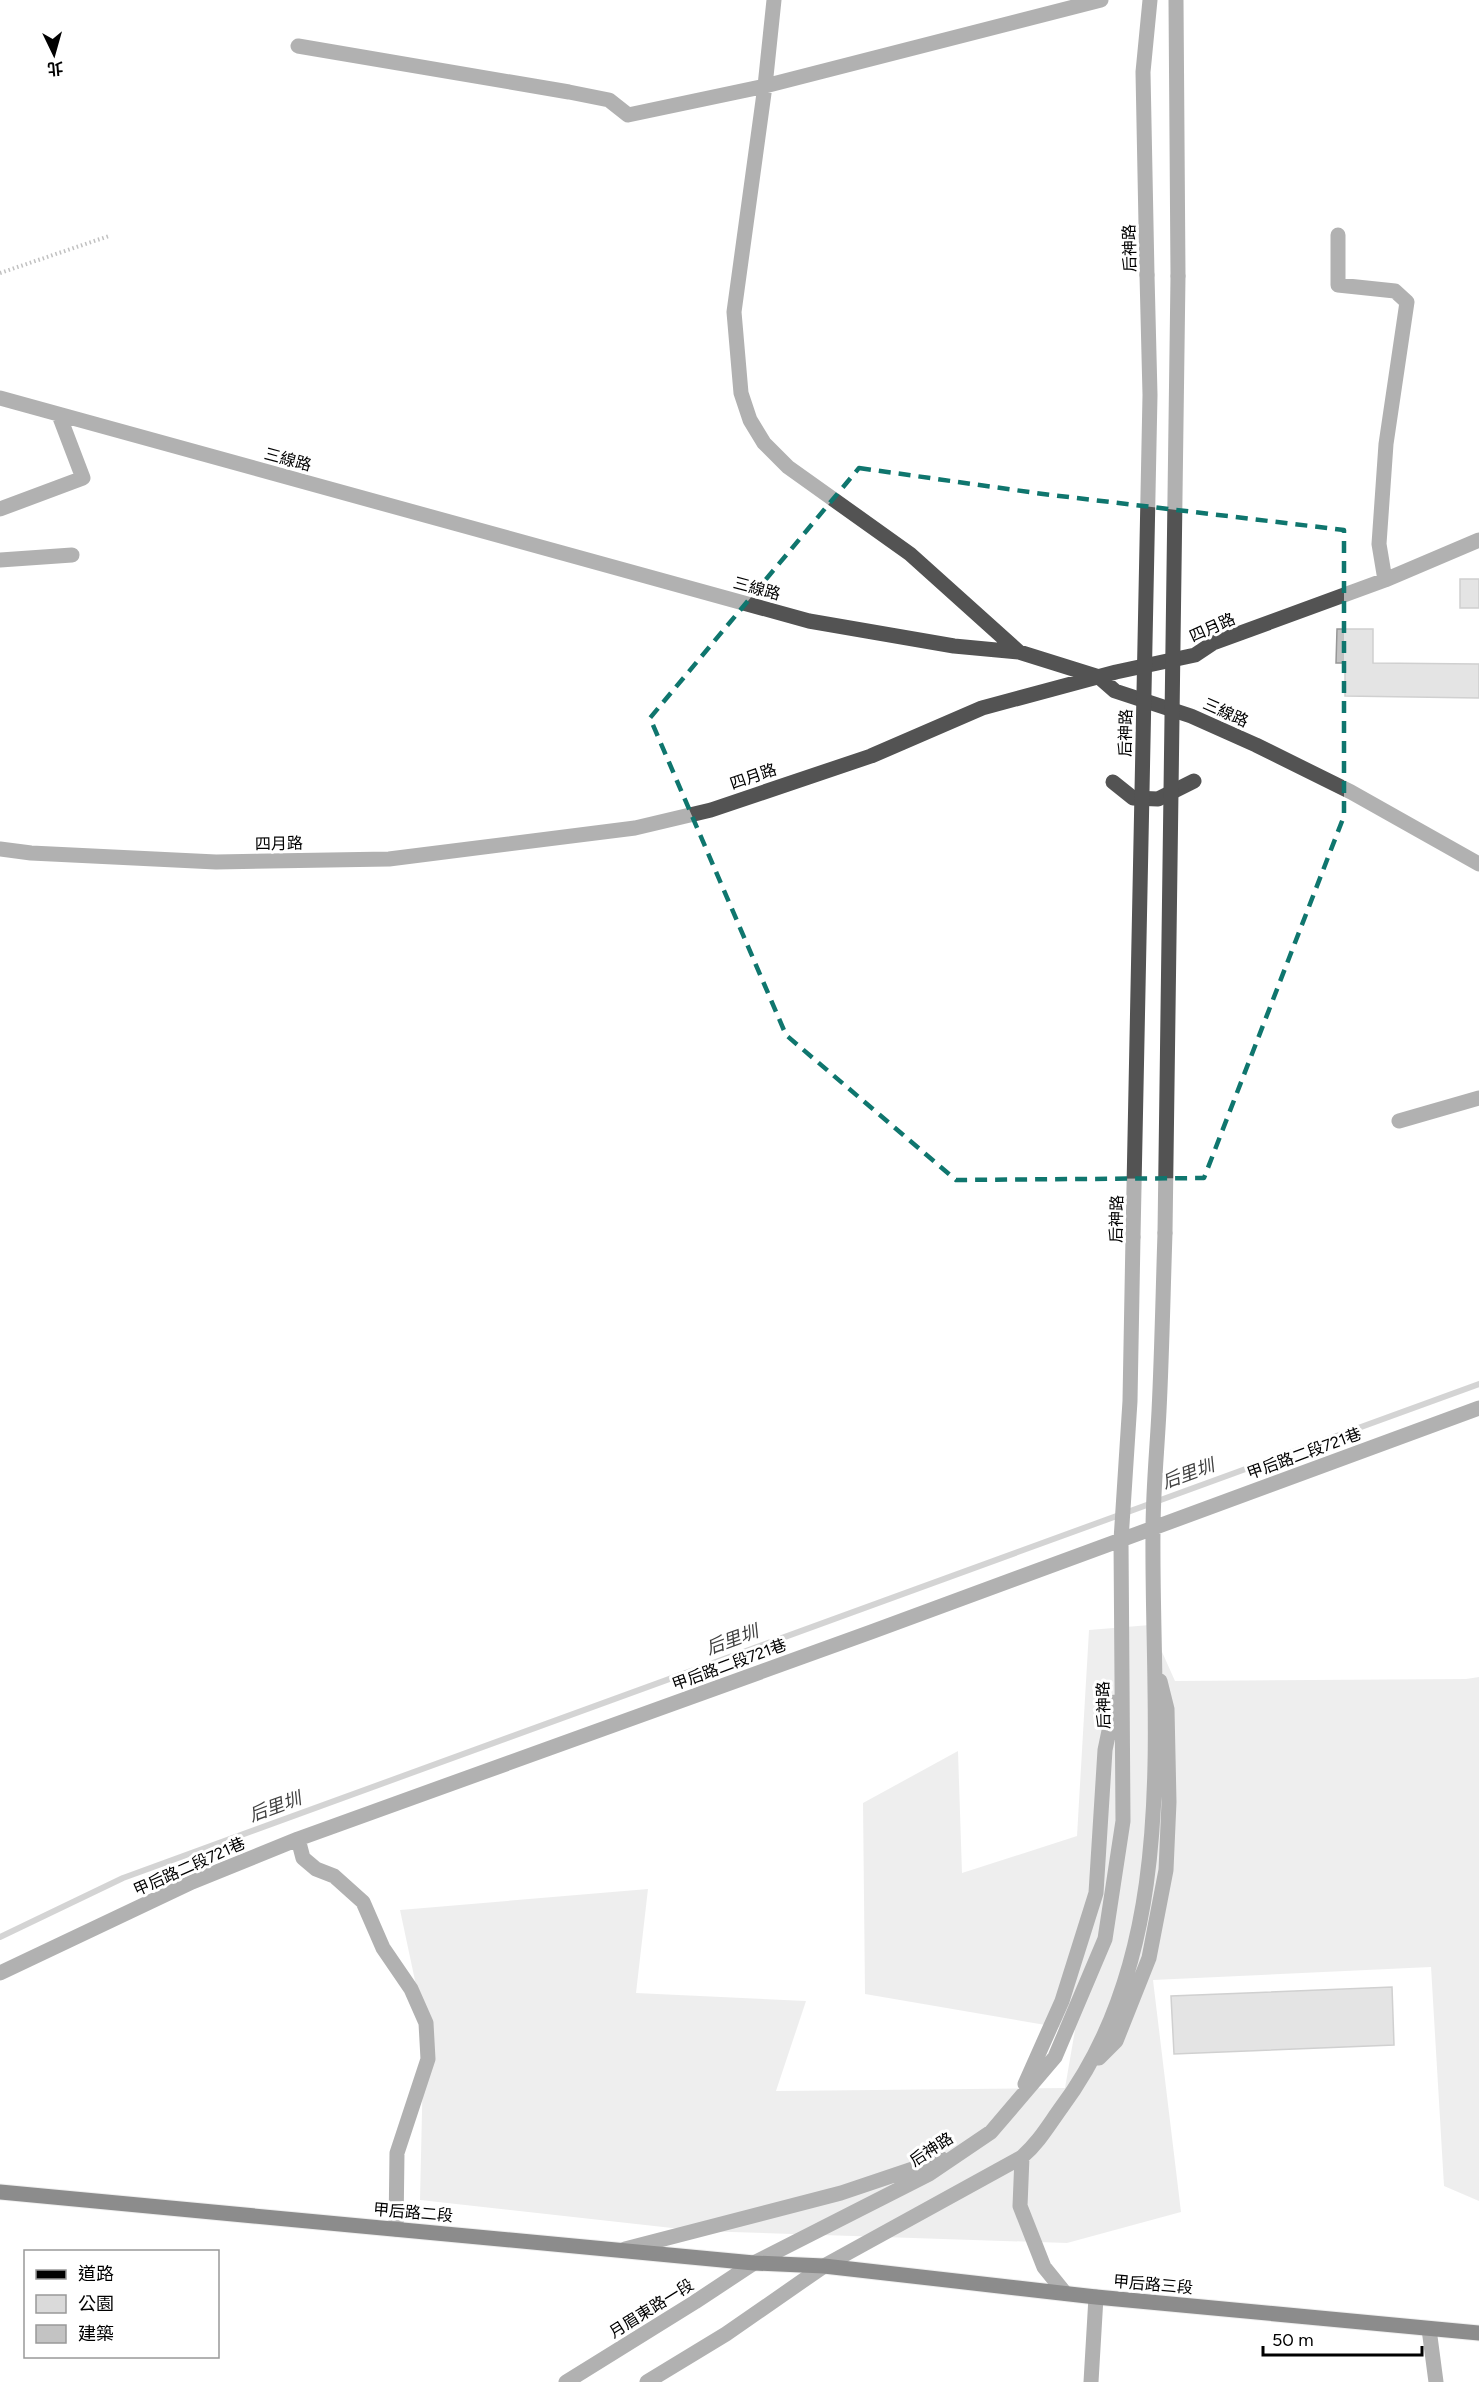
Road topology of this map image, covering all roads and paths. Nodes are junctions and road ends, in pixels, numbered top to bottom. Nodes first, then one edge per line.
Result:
1 (774, 0) edge
2 (1101, 0) edge
3 (1150, 0) edge
4 (1176, 0) edge
5 (298, 46) dead end
6 (765, 86) junction
7 (1338, 235) dead end
8 (109, 236) dead end
9 (0, 273) edge
10 (0, 398) edge
11 (59, 415) junction
12 (0, 509) edge
13 (1479, 540) edge
14 (72, 555) dead end
15 (0, 560) edge
16 (1384, 580) junction
17 (1019, 652) junction
18 (1099, 677) junction
19 (1194, 781) dead end
20 (1113, 782) dead end
21 (0, 849) edge
22 (1479, 864) edge
23 (1479, 1098) edge
24 (1399, 1121) dead end
25 (1479, 1408) edge
26 (1153, 1529) junction
27 (1121, 1540) junction
28 (1121, 1666) junction
29 (298, 1839) junction
30 (0, 1973) edge
31 (1018, 2099) junction
32 (959, 2153) junction
33 (1022, 2157) junction
34 (0, 2192) edge
35 (396, 2229) junction
36 (626, 2249) junction
37 (754, 2263) junction
38 (824, 2266) junction
39 (1065, 2293) junction
40 (1096, 2297) junction
41 (1429, 2329) junction
42 (1479, 2333) edge
43 (567, 2382) edge
44 (648, 2382) edge
45 (1091, 2382) edge
46 (1436, 2382) edge

1 - 6 street
2 - 6 street
3 - 27 street, 后神路, bridge
4 - 26 street, bridge
5 - 6 street
6 - 17 street
7 - 16 street
8 - 9 path
10 - 11 street, 三線路
11 - 12 street
11 - 17 street, 三線路
13 - 16 street, 四月路
14 - 15 street
16 - 18 street, 四月路
17 - 18 street, 三線路
18 - 21 street, 四月路
18 - 22 street, 三線路
19 - 20 street
23 - 24 street
25 - 26 street, 甲后路二段721巷
26 - 27 street, 甲后路二段721巷
26 - 33 street
27 - 28 street, 后神路
27 - 29 street, 甲后路二段721巷
28 - 31 street
28 - 31 street, 后神路
29 - 30 street, 甲后路二段721巷
29 - 35 street
31 - 32 street, 后神路
32 - 36 street
32 - 37 street, 后神路
33 - 38 street
33 - 39 street
34 - 35 main road, 甲后路二段
35 - 36 main road, 甲后路二段
36 - 37 main road, 甲后路二段
37 - 38 main road, 甲后路二段
37 - 43 street, 月眉東路一段
38 - 39 main road, 甲后路三段
38 - 44 street
39 - 40 main road, 甲后路三段
40 - 41 main road, 甲后路三段
40 - 45 street
41 - 42 main road, 甲后路三段
41 - 46 street

